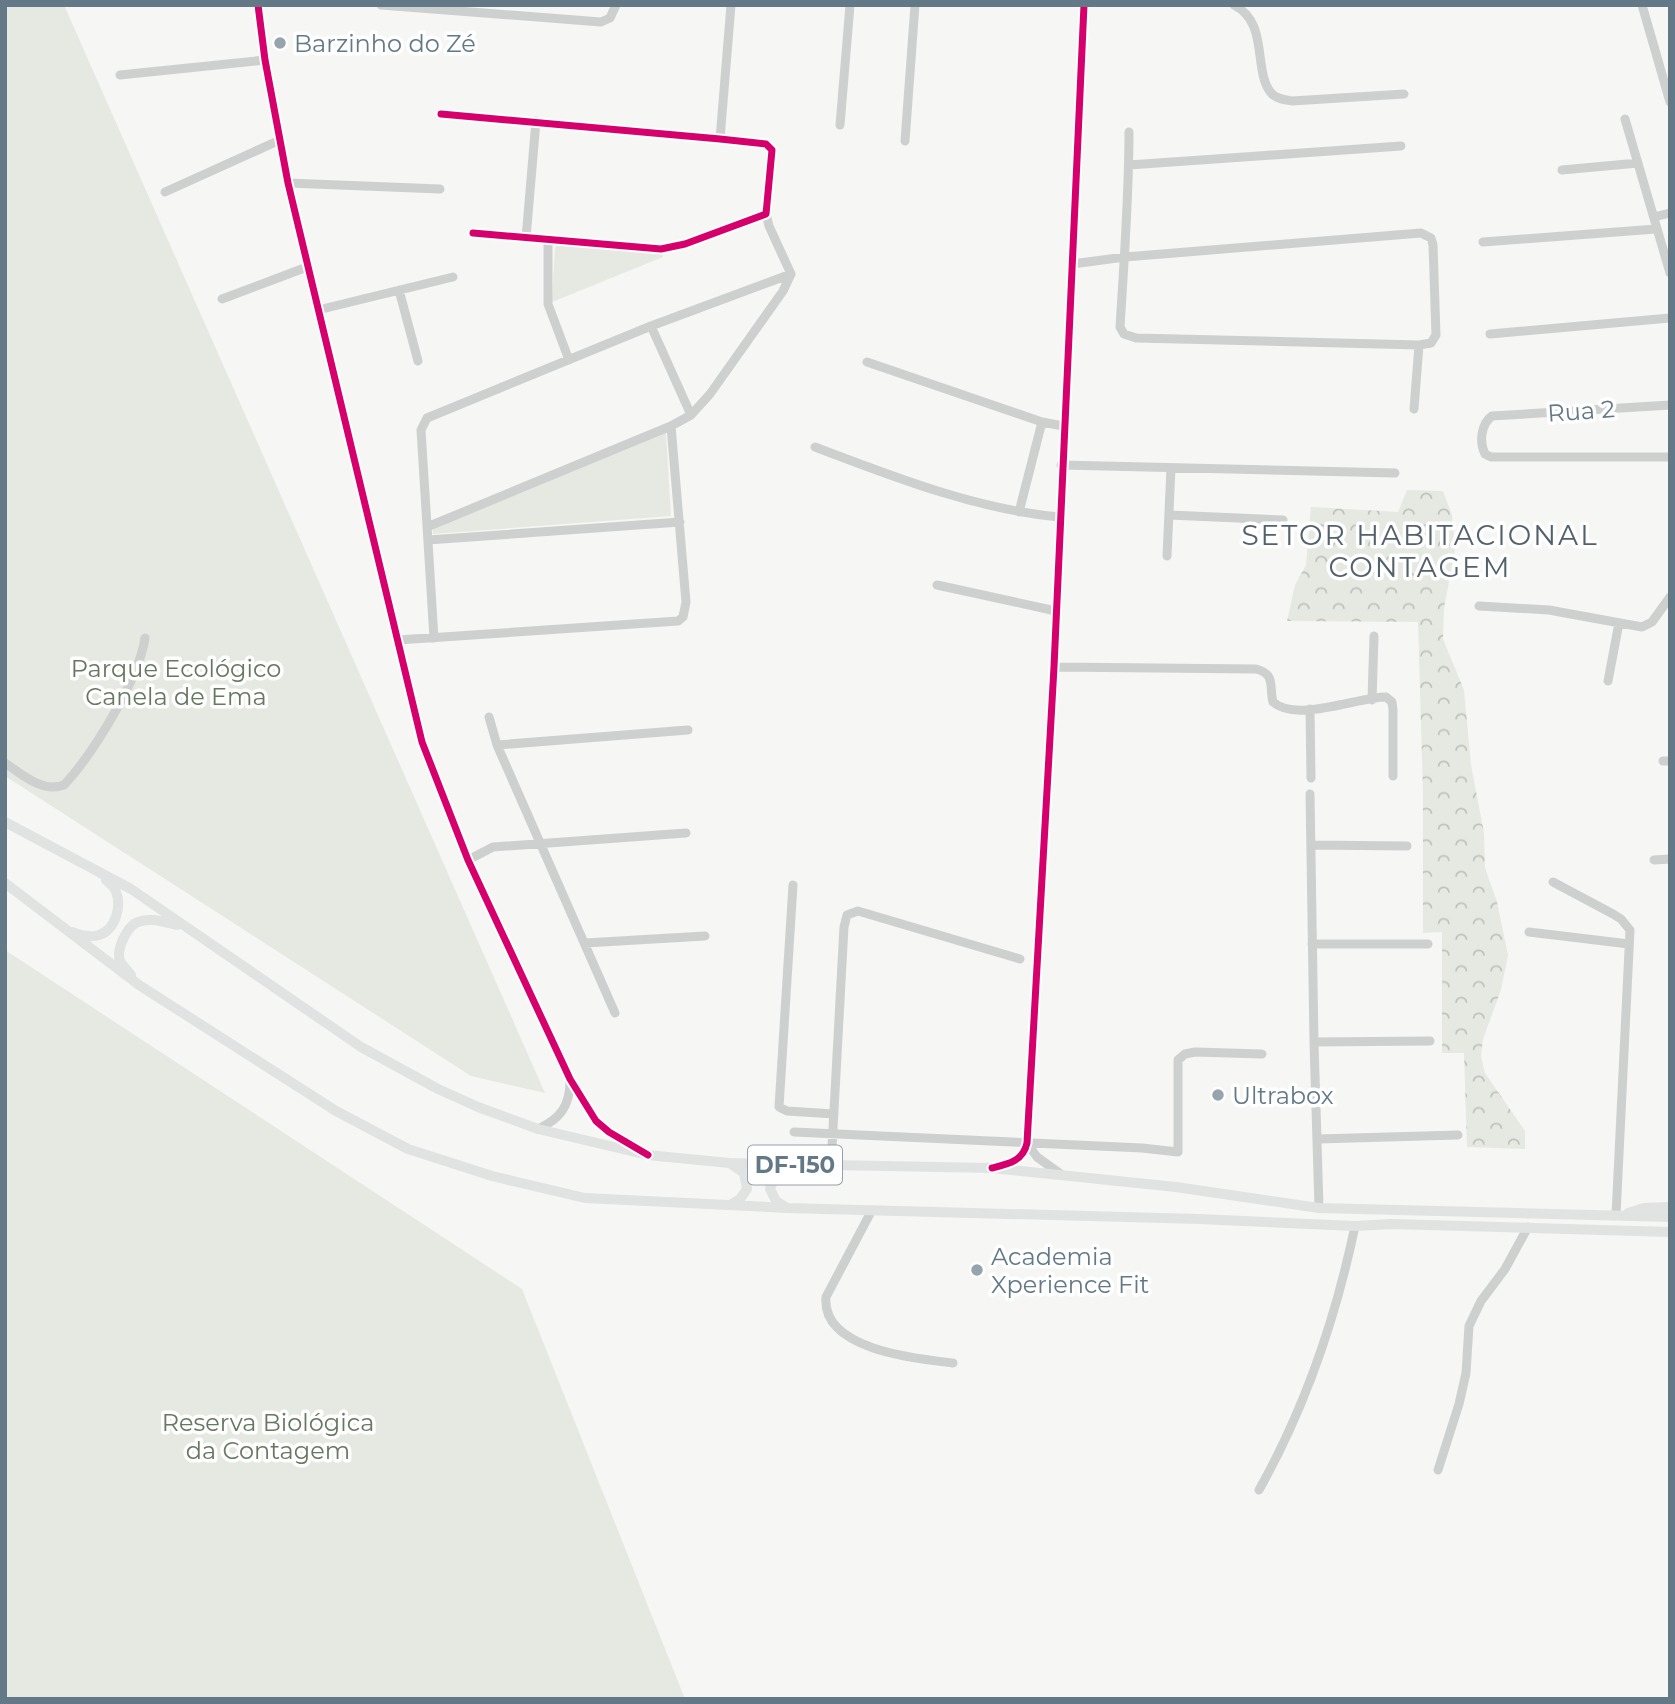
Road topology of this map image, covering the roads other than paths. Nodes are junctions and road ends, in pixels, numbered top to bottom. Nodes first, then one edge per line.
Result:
1 (258, 5) edge
2 (381, 5) edge
3 (616, 5) edge
4 (731, 5) edge
5 (850, 5) edge
6 (915, 5) edge
7 (1084, 5) edge
8 (1234, 5) edge
9 (1642, 5) edge
10 (265, 60) junction
11 (120, 75) dead end
12 (1404, 94) dead end
13 (1670, 102) edge
14 (441, 114) dead end
15 (1625, 119) dead end
16 (536, 121) junction
17 (840, 125) dead end
18 (1129, 132) dead end
19 (720, 139) junction
20 (280, 140) junction
21 (905, 141) dead end
22 (1401, 146) dead end
23 (1638, 163) junction
24 (1129, 165) junction
25 (1562, 170) dead end
26 (288, 183) junction
27 (440, 189) dead end
28 (165, 192) dead end
29 (1670, 213) edge
30 (766, 214) junction
31 (1654, 217) junction
32 (1656, 229) junction
33 (473, 233) dead end
34 (526, 238) junction
35 (548, 240) junction
36 (1483, 242) dead end
37 (1125, 257) junction
38 (1072, 264) junction
39 (307, 267) junction
40 (791, 274) junction
41 (1670, 274) edge
42 (453, 277) dead end
43 (399, 290) junction
44 (222, 299) dead end
45 (318, 310) junction
46 (1670, 318) edge
47 (651, 326) junction
48 (1490, 334) dead end
49 (1419, 345) junction
50 (569, 360) junction
51 (418, 361) dead end
52 (867, 362) dead end
53 (1670, 405) edge
54 (1414, 409) dead end
55 (691, 415) junction
56 (1042, 422) junction
57 (671, 426) junction
58 (1063, 426) junction
59 (816, 447) dead end
60 (1670, 457) edge
61 (1061, 465) junction
62 (1171, 468) junction
63 (1395, 473) dead end
64 (1018, 512) junction
65 (1169, 515) junction
66 (1059, 517) junction
67 (1283, 520) dead end
68 (680, 522) junction
69 (427, 527) junction
70 (428, 540) junction
71 (1167, 556) dead end
72 (937, 585) dead end
73 (1670, 597) edge
74 (1479, 606) dead end
75 (1056, 611) junction
76 (1619, 623) junction
77 (1374, 636) dead end
78 (145, 638) dead end
79 (434, 638) junction
80 (398, 640) junction
81 (1054, 667) junction
82 (1608, 681) dead end
83 (1372, 699) junction
84 (1310, 709) junction
85 (489, 717) dead end
86 (688, 730) dead end
87 (498, 746) junction
88 (5, 763) edge
89 (1393, 776) dead end
90 (1311, 778) dead end
91 (1310, 794) dead end
92 (5, 822) edge
93 (686, 834) dead end
94 (540, 844) junction
95 (1311, 845) junction
96 (1407, 846) dead end
97 (1670, 859) edge
98 (468, 860) junction
99 (1654, 860) dead end
100 (94, 869) junction
101 (1553, 881) dead end
102 (5, 883) edge
103 (793, 886) dead end
104 (187, 928) junction
105 (63, 929) junction
106 (1529, 932) dead end
107 (705, 936) dead end
108 (585, 943) junction
109 (1312, 944) junction
110 (1428, 944) dead end
111 (1629, 944) junction
112 (1020, 959) dead end
113 (139, 985) junction
114 (615, 1013) dead end
115 (1430, 1041) dead end
116 (1314, 1042) junction
117 (1262, 1054) dead end
118 (570, 1079) junction
119 (834, 1114) junction
120 (538, 1129) junction
121 (794, 1132) dead end
122 (833, 1134) junction
123 (1458, 1135) dead end
124 (1318, 1139) junction
125 (1027, 1143) junction
126 (649, 1155) junction
127 (729, 1163) junction
128 (789, 1165) junction
129 (831, 1165) junction
130 (992, 1168) junction
131 (1062, 1175) junction
132 (730, 1205) junction
133 (1670, 1207) edge
134 (787, 1208) junction
135 (1319, 1208) junction
136 (872, 1210) junction
137 (1619, 1215) junction
138 (1670, 1217) edge
139 (1355, 1226) junction
140 (1528, 1227) junction
141 (1670, 1232) edge
142 (953, 1363) dead end
143 (1438, 1470) dead end
144 (1259, 1490) dead end

1 - 10 street
2 - 3 street
4 - 19 street
5 - 17 street
6 - 21 street
7 - 38 street
8 - 12 street
9 - 13 street
10 - 11 street
10 - 20 street
14 - 16 street
15 - 23 street
16 - 19 street
16 - 34 street
18 - 24 street
19 - 30 street
20 - 26 street
20 - 28 street
22 - 24 street
23 - 25 street
23 - 31 street
24 - 37 street
26 - 27 street
26 - 39 street
29 - 31 street
30 - 35 street
30 - 40 street
31 - 32 street
32 - 36 street
32 - 41 street
33 - 34 street
34 - 35 street
35 - 50 street
37 - 38 street
37 - 49 street
37 - 49 street
38 - 58 street
39 - 44 street
39 - 45 street
40 - 47 street
40 - 55 street
42 - 43 street
43 - 45 street
43 - 51 street
45 - 80 street
46 - 48 street
47 - 50 street
47 - 55 street
49 - 54 street
50 - 69 street
52 - 56 street
53 - 60 street, Rua 2
55 - 57 street
56 - 58 street
56 - 64 street
57 - 68 street
57 - 69 street
58 - 61 street
59 - 64 street
61 - 62 street
61 - 66 street
62 - 63 street
62 - 65 street
64 - 66 street
65 - 67 street
65 - 71 street
66 - 75 street
68 - 70 street
68 - 79 street
69 - 70 street
70 - 79 street
72 - 75 street
73 - 76 street
74 - 76 street
75 - 81 street
76 - 82 street
77 - 83 street
78 - 88 street
79 - 80 street
80 - 98 street
81 - 84 street
81 - 125 street
83 - 84 street
83 - 89 street
84 - 90 street
85 - 87 street
86 - 87 street
87 - 94 street
91 - 95 street
92 - 100 main road, DF-150
93 - 94 street
94 - 98 street
94 - 108 street
95 - 96 street
95 - 109 street
97 - 99 street
98 - 118 street
100 - 104 main road, DF-150
100 - 105 main road
101 - 111 street
102 - 105 main road, DF-150
103 - 119 street
104 - 113 main road
104 - 120 main road, DF-150
105 - 113 main road, DF-150
106 - 111 street
107 - 108 street
108 - 114 street
109 - 110 street
109 - 116 street
111 - 137 street
112 - 119 street
113 - 132 main road, DF-150
115 - 116 street
116 - 124 street
117 - 125 street
118 - 120 street
118 - 126 street
119 - 122 street
120 - 126 main road, DF-150
121 - 122 street
122 - 125 street
122 - 129 street
123 - 124 street
124 - 135 street
125 - 130 street
125 - 131 street
126 - 127 main road, DF-150
127 - 128 main road, DF-150
127 - 132 main road
128 - 129 main road, DF-150
128 - 134 main road
129 - 130 main road, DF-150
130 - 131 main road, DF-150
131 - 135 main road, DF-150
132 - 134 main road, DF-150
133 - 137 main road
134 - 136 main road, DF-150
135 - 137 main road, DF-150
136 - 139 main road, DF-150
136 - 142 street
137 - 138 main road, DF-150
139 - 140 main road, DF-150
139 - 144 street
140 - 141 main road, DF-150
140 - 143 street

